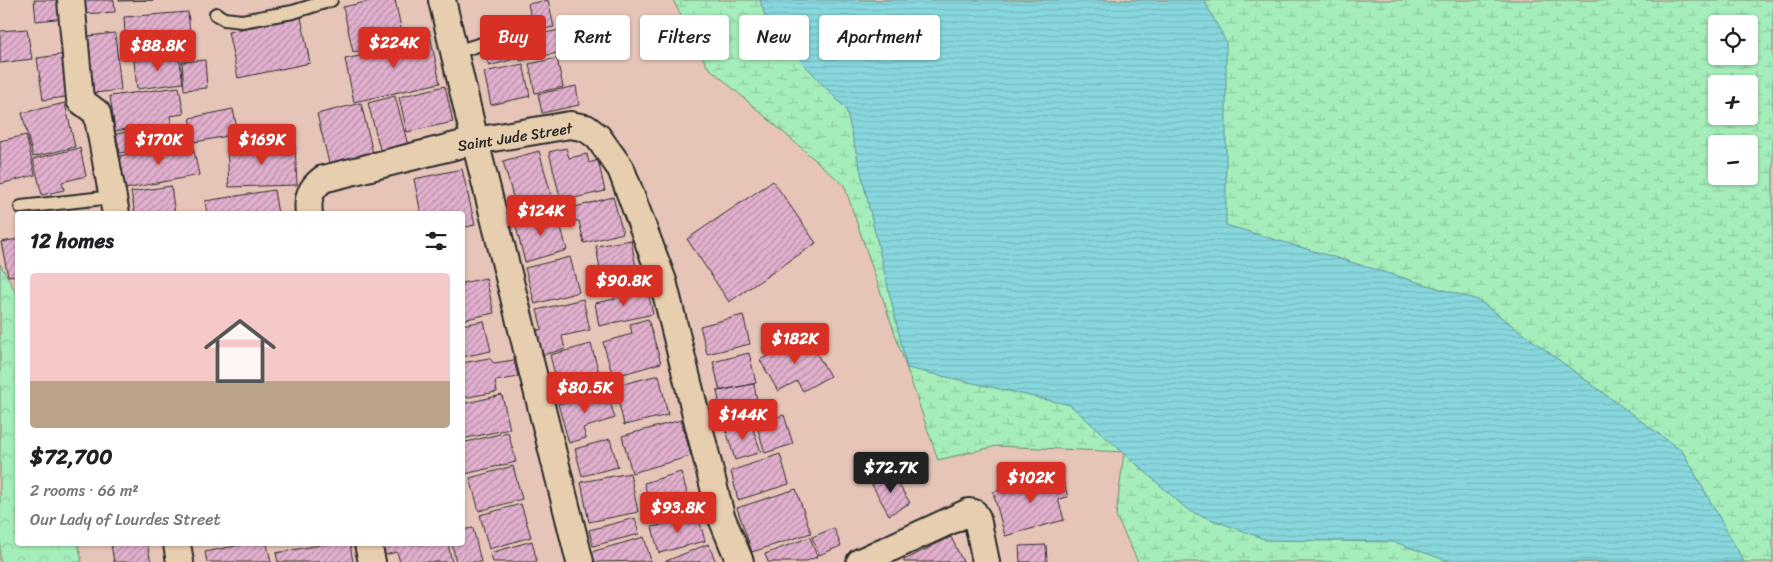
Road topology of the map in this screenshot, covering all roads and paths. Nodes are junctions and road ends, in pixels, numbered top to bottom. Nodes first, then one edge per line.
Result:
1 (71, 0) edge
2 (331, 0) edge
3 (442, 0) edge
4 (216, 14) dead end
5 (480, 45) edge
6 (455, 52) junction
7 (475, 141) junction
8 (114, 206) edge
9 (21, 207) dead end
10 (308, 211) edge
11 (177, 546) edge
12 (368, 546) edge
13 (180, 562) edge
14 (372, 562) edge
15 (580, 562) edge
16 (740, 562) edge
17 (860, 562) edge
18 (986, 562) edge

1 - 8 street
2 - 4 lane
3 - 6 street
5 - 6 lane
6 - 7 street
7 - 10 street, Saint Jude Street
7 - 15 street
7 - 16 street, Saint Jude Street
8 - 9 lane
11 - 13 street
12 - 14 street
17 - 18 street

